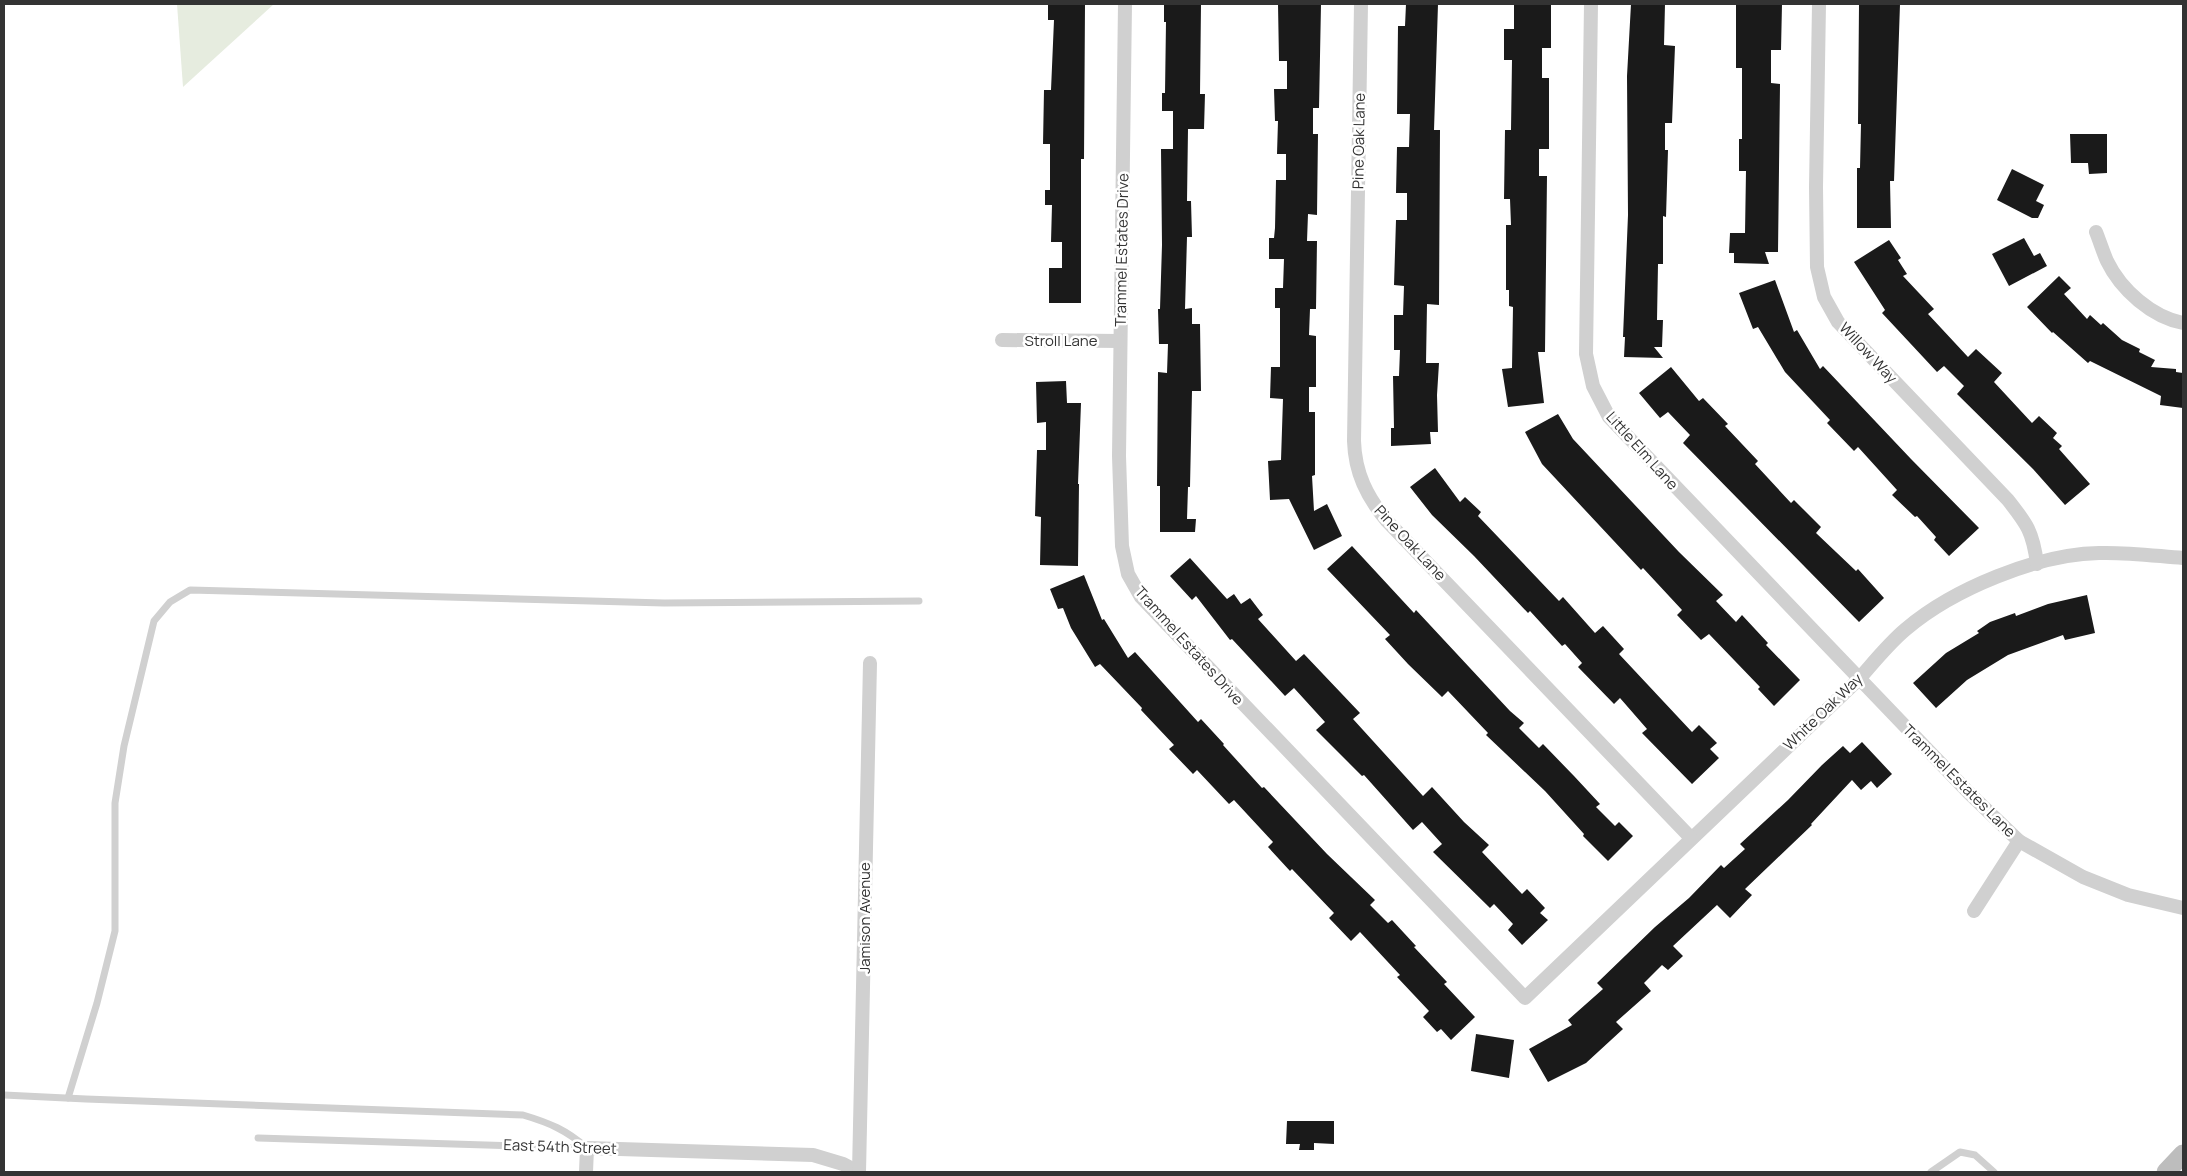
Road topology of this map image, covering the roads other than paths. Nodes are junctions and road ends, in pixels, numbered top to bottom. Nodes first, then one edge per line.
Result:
1 (1126, 4) edge
2 (1361, 4) edge
3 (1591, 4) edge
4 (1819, 4) edge
5 (2096, 232) dead end
6 (2183, 323) edge
7 (1002, 340) dead end
8 (1120, 341) junction
9 (2183, 558) edge
10 (2037, 564) junction
11 (919, 600) dead end
12 (870, 664) dead end
13 (1859, 679) junction
14 (1691, 838) junction
15 (2019, 841) junction
16 (2183, 908) edge
17 (1974, 911) dead end
18 (1525, 998) joint
19 (4, 1095) edge
20 (68, 1098) junction
21 (258, 1138) dead end
22 (587, 1148) junction
23 (2183, 1154) edge
24 (586, 1172) edge
25 (859, 1172) edge
26 (1931, 1172) edge
27 (1994, 1172) edge
28 (2166, 1172) edge

1 - 8 street, Trammel Estates Drive
2 - 14 street, Pine Oak Lane
3 - 13 street, Little Elm Lane
4 - 10 street, Willow Way
5 - 6 street
7 - 8 street, Stroll Lane
8 - 18 street, Trammel Estates Drive
9 - 10 street, White Oak Way
10 - 13 street, White Oak Way
11 - 20 lane
12 - 25 street, Jamison Avenue
13 - 14 street, White Oak Way
13 - 15 street, Trammel Estates Lane
14 - 18 street, White Oak Way
15 - 16 street, Trammel Estates Lane
15 - 17 street
19 - 20 lane
20 - 22 lane
21 - 22 lane, East 54th Street
22 - 24 street
22 - 25 street, East 54th Street
23 - 28 street
26 - 27 lane

